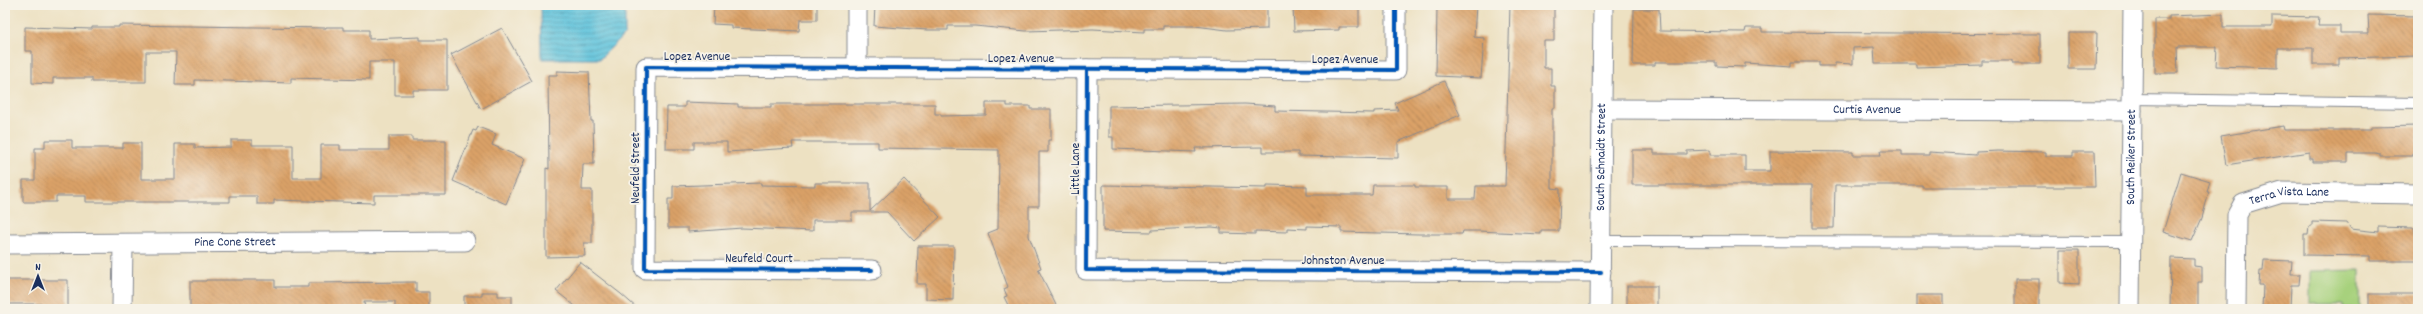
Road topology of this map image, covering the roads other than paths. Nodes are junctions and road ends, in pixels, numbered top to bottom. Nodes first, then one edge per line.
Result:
1 (857, 5) edge
2 (1396, 5) edge
3 (1603, 5) edge
4 (2133, 5) edge
5 (646, 67) joint
6 (857, 68) junction
7 (1087, 69) junction
8 (2418, 103) edge
9 (2132, 106) junction
10 (1602, 109) junction
11 (2418, 194) edge
12 (465, 241) dead end
13 (1601, 241) junction
14 (2131, 242) junction
15 (5, 244) edge
16 (123, 244) junction
17 (645, 269) joint
18 (872, 270) dead end
19 (1086, 270) joint
20 (1601, 272) junction
21 (122, 309) edge
22 (1600, 309) edge
23 (2130, 309) edge
24 (2236, 309) edge

1 - 6 street
2 - 7 street, Lopez Avenue
3 - 10 street, South Schnaidt Street
4 - 9 street, South Reiker Street
5 - 6 street, Lopez Avenue
5 - 17 street, Neufeld Street
6 - 7 street, Lopez Avenue
7 - 19 street, Little Lane
8 - 9 lane
9 - 10 street, Curtis Avenue
9 - 14 street, South Reiker Street
10 - 13 street, South Schnaidt Street
11 - 24 street, Terra Vista Lane
12 - 16 street, Pine Cone Street
13 - 14 lane
13 - 20 street, South Schnaidt Street
14 - 23 street, South Reiker Street
15 - 16 street, Pine Cone Street
16 - 21 street
17 - 18 street, Neufeld Court
19 - 20 street, Johnston Avenue
20 - 22 street, South Schnaidt Street

